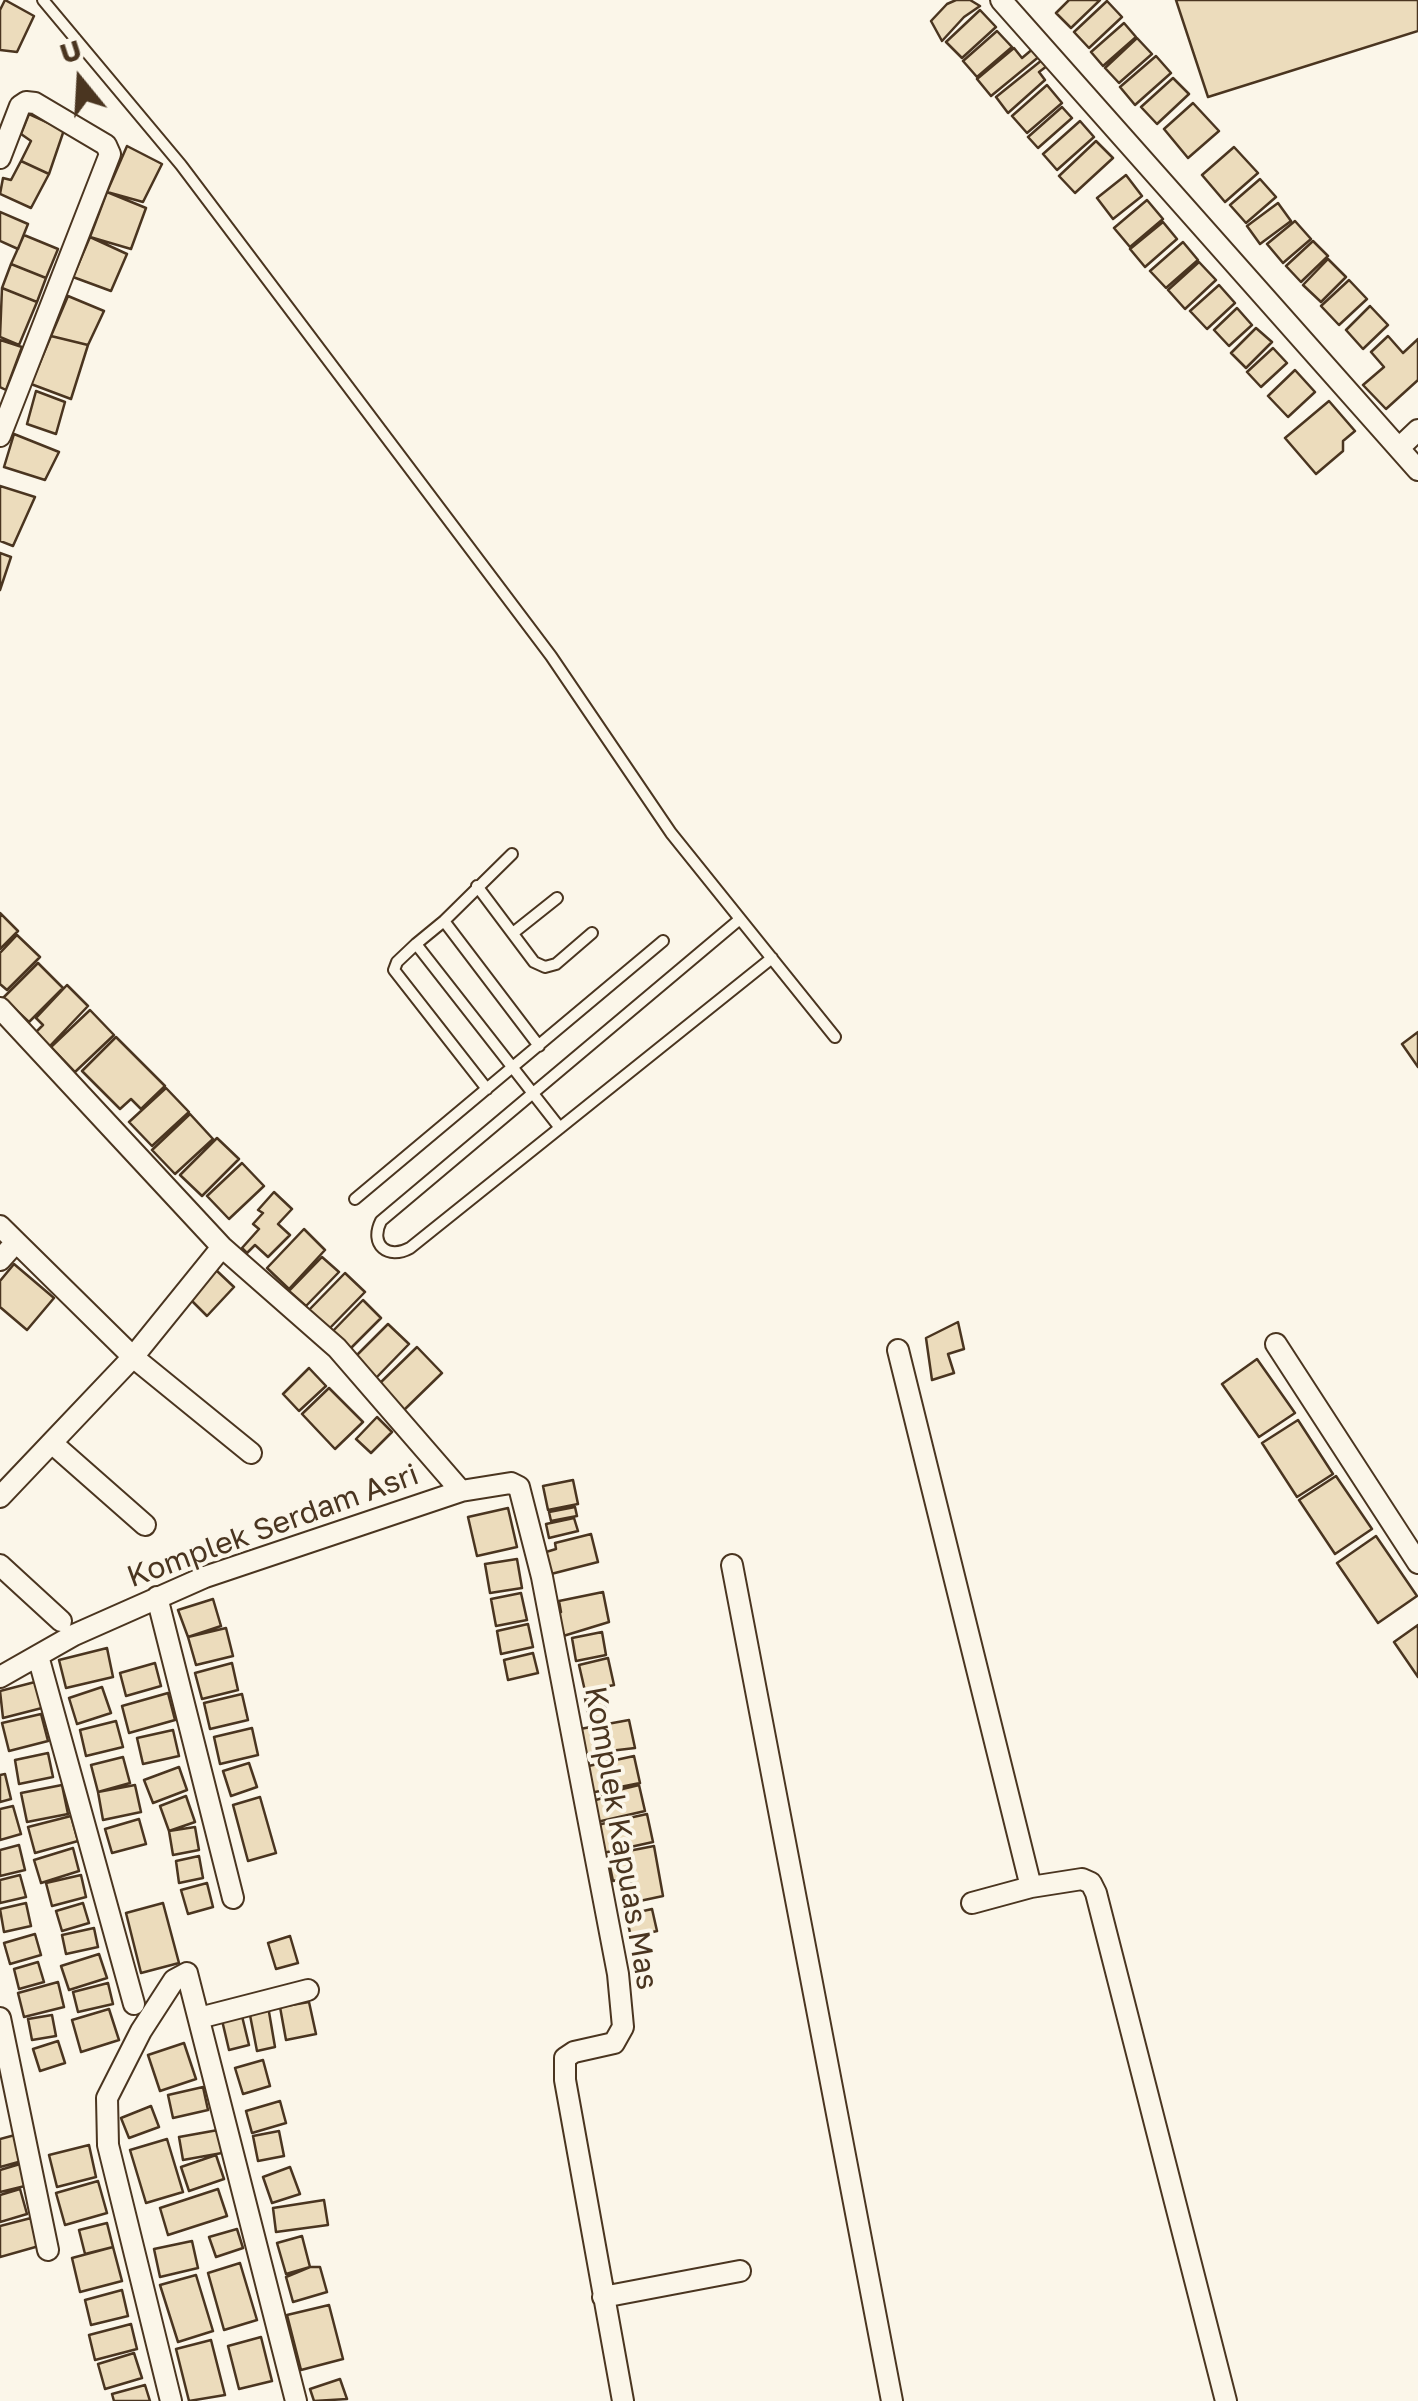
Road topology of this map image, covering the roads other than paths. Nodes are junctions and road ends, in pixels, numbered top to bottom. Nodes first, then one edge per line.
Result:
1 (42, 0) edge
2 (1001, 0) edge
3 (0, 158) edge
4 (1418, 430) edge
5 (0, 436) edge
6 (1399, 448) junction
7 (1418, 470) edge
8 (512, 854) dead end
9 (476, 886) junction
10 (557, 898) dead end
11 (740, 918) junction
12 (444, 921) junction
13 (512, 934) junction
14 (592, 934) dead end
15 (663, 941) dead end
16 (416, 944) junction
17 (772, 958) junction
18 (0, 1008) edge
19 (835, 1037) dead end
20 (539, 1046) junction
21 (513, 1068) junction
22 (487, 1089) junction
23 (533, 1093) junction
24 (560, 1128) junction
25 (355, 1198) dead end
26 (0, 1226) edge
27 (16, 1242) junction
28 (222, 1247) junction
29 (0, 1260) edge
30 (1276, 1344) dead end
31 (898, 1350) dead end
32 (133, 1356) junction
33 (54, 1444) junction
34 (251, 1453) dead end
35 (3, 1488) edge
36 (461, 1491) junction
37 (145, 1525) dead end
38 (1418, 1563) edge
39 (0, 1565) edge
40 (732, 1566) dead end
41 (157, 1597) junction
42 (61, 1621) dead end
43 (38, 1656) junction
44 (0, 1676) edge
45 (1030, 1887) junction
46 (233, 1898) dead end
47 (972, 1903) dead end
48 (308, 1990) dead end
49 (134, 2004) dead end
50 (0, 2018) edge
51 (199, 2018) junction
52 (48, 2250) dead end
53 (740, 2271) dead end
54 (603, 2296) junction
55 (170, 2401) edge
56 (296, 2401) edge
57 (623, 2401) edge
58 (892, 2401) edge
59 (1226, 2401) edge

1 - 11 lane
2 - 6 street
3 - 5 street
4 - 6 street
6 - 7 street
8 - 9 lane
9 - 12 lane
9 - 13 lane
10 - 13 lane
11 - 17 lane
11 - 23 lane
12 - 16 lane
12 - 20 lane
13 - 14 lane
15 - 20 lane
16 - 21 lane
16 - 22 lane
17 - 19 lane
17 - 24 lane
18 - 28 street
20 - 21 lane
21 - 22 lane
21 - 23 lane
22 - 25 lane
23 - 24 lane
23 - 24 lane
26 - 27 street
27 - 29 street
27 - 32 street
28 - 32 street
28 - 36 street
30 - 38 street
31 - 45 street
32 - 33 street
32 - 34 street
33 - 35 street
33 - 37 street
36 - 41 street, Komplek Serdam Asri
36 - 54 street, Komplek Kapuas Mas
39 - 42 street
40 - 58 street
41 - 43 street, Komplek Serdam Asri
41 - 46 street
43 - 44 street, Komplek Serdam Asri
43 - 49 street
45 - 47 street
45 - 59 street
48 - 51 street
50 - 52 street
51 - 55 street
51 - 56 street
53 - 54 street
54 - 57 street, Komplek Kapuas Mas

